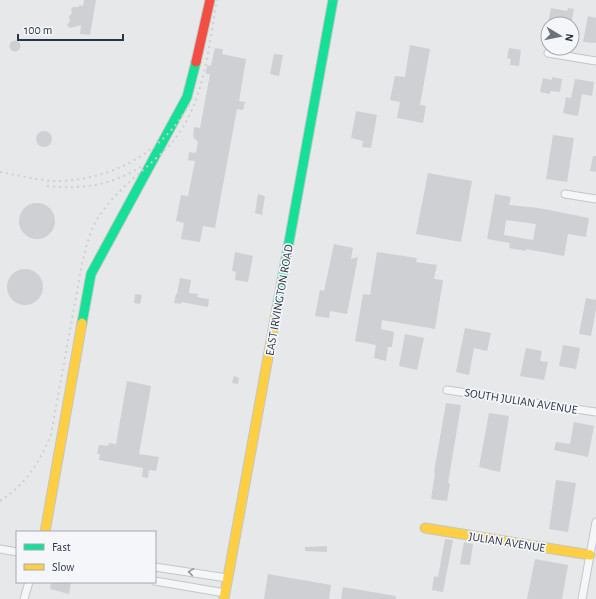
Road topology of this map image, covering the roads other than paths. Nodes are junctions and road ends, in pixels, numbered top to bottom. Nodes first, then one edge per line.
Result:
1 (210, 0) edge
2 (333, 0) edge
3 (566, 56) edge
4 (596, 61) edge
5 (565, 194) dead end
6 (596, 199) edge
7 (447, 390) dead end
8 (596, 412) edge
9 (596, 522) edge
10 (425, 528) dead end
11 (45, 531) edge
12 (0, 548) edge
13 (16, 552) edge
14 (590, 555) junction
15 (156, 567) edge
16 (227, 578) junction
17 (156, 581) edge
18 (29, 583) edge
19 (224, 596) edge
20 (24, 599) edge
21 (582, 599) edge

1 - 11 street
2 - 16 street, EAST IRVINGTON ROAD
3 - 4 street
5 - 6 street
7 - 8 street, SOUTH JULIAN AVENUE
9 - 14 street
10 - 14 street, JULIAN AVENUE
12 - 13 street
14 - 21 street
16 -> 15 street
16 - 19 street, EAST IRVINGTON ROAD
17 - 19 street
18 - 20 street

